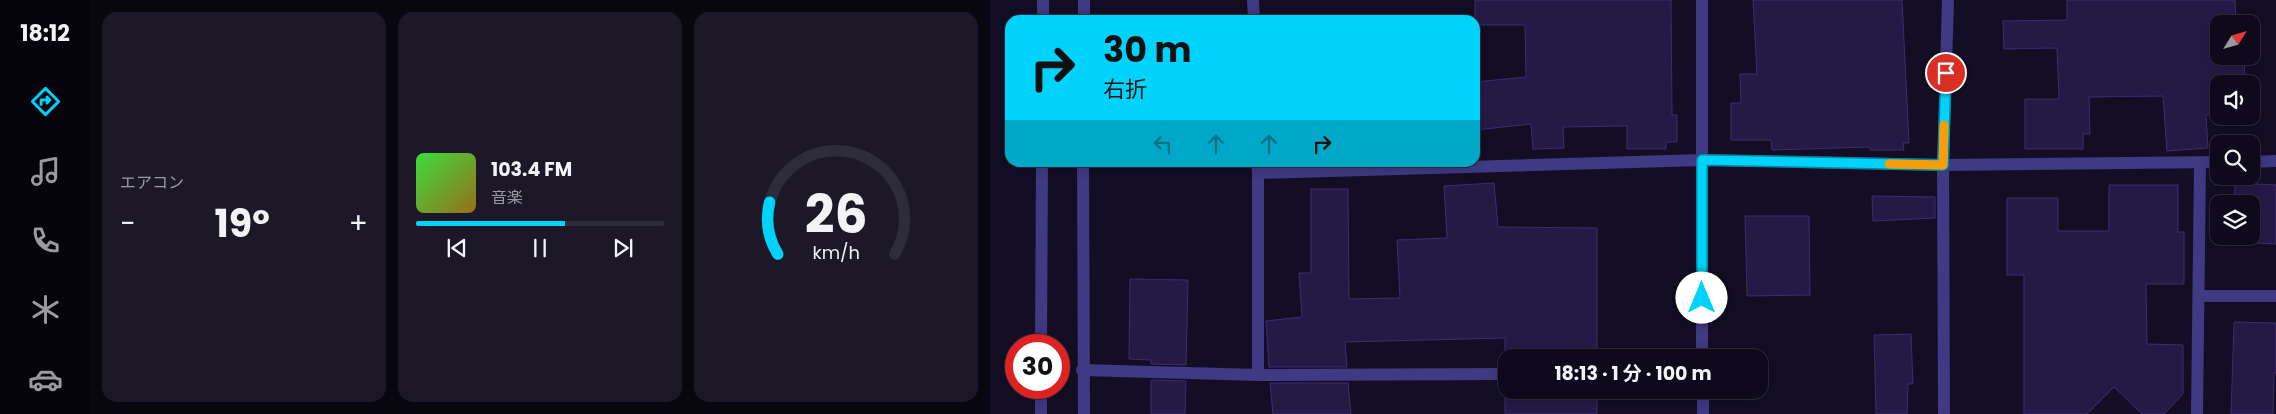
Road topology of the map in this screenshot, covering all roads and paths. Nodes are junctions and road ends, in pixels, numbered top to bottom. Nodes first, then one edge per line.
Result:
1 (1043, 0) edge
2 (1084, 0) edge
3 (1254, 0) edge
4 (1702, 0) edge
5 (1948, 0) edge
6 (1043, 15) edge
7 (1084, 15) edge
8 (1254, 15) edge
9 (1702, 160) junction
10 (2276, 161) edge
11 (2210, 162) edge
12 (2260, 162) edge
13 (2200, 163) junction
14 (1480, 164) edge
15 (1943, 165) junction
16 (1042, 167) edge
17 (1084, 167) edge
18 (1313, 167) edge
19 (1257, 168) edge
20 (2198, 296) junction
21 (2276, 296) edge
22 (1041, 334) edge
23 (1702, 349) edge
24 (1082, 370) junction
25 (1498, 374) edge
26 (1258, 376) junction
27 (1041, 399) edge
28 (1702, 399) edge
29 (1041, 414) edge
30 (1084, 414) edge
31 (1703, 414) edge
32 (1944, 414) edge
33 (2197, 414) edge

1 - 6 street
2 - 7 street
3 - 8 street
4 - 9 street
5 - 15 street
9 - 14 street
9 - 15 street
9 - 23 street
10 - 12 street
11 - 13 street
13 - 15 street
13 - 20 street
15 - 32 street
16 - 22 street
17 - 24 street
18 - 19 street
19 - 26 street
20 - 21 street
20 - 33 street
24 - 26 street
24 - 30 street
25 - 26 street
27 - 29 street
28 - 31 street

